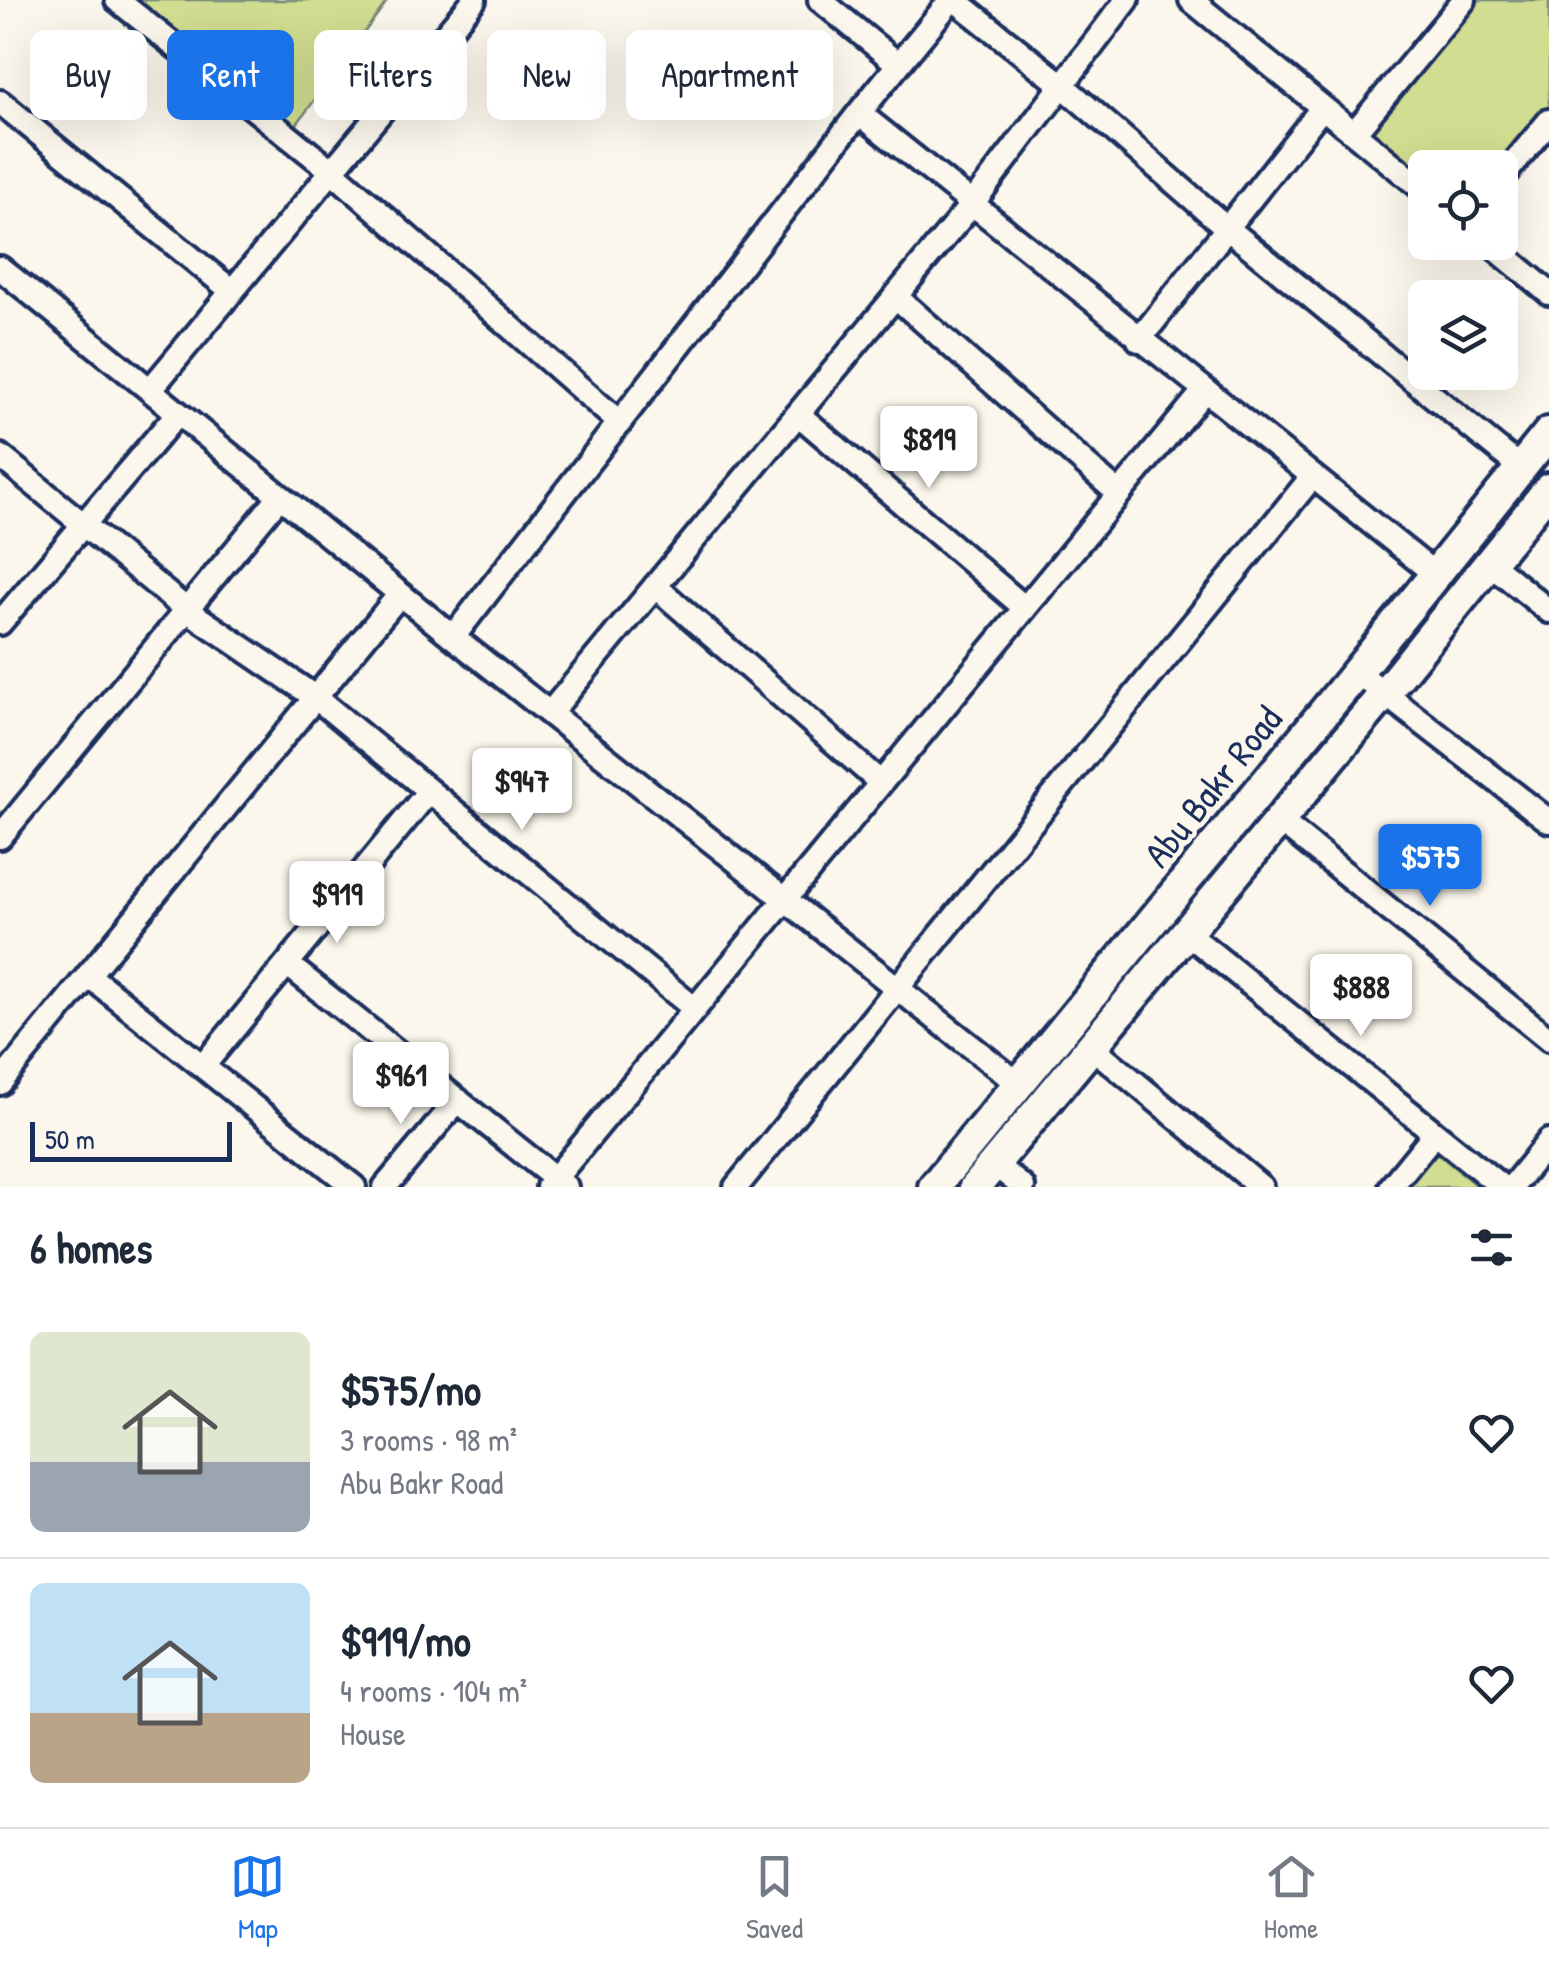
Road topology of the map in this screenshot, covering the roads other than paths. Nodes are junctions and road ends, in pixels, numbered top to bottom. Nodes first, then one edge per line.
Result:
1 (117, 0) edge
2 (474, 0) edge
3 (820, 0) edge
4 (953, 0) edge
5 (1126, 0) edge
6 (1464, 0) edge
7 (1201, 3) edge
8 (898, 64) junction
9 (1062, 85) junction
10 (0, 102) edge
11 (1322, 108) junction
12 (860, 112) junction
13 (1549, 121) edge
14 (1354, 133) junction
15 (1518, 158) edge
16 (332, 171) junction
17 (1408, 177) edge
18 (972, 204) junction
19 (1227, 228) junction
20 (1510, 260) edge
21 (0, 268) edge
22 (232, 291) junction
23 (1549, 293) edge
24 (895, 296) junction
25 (1139, 340) junction
26 (150, 390) junction
27 (1204, 391) junction
28 (178, 413) junction
29 (798, 414) junction
30 (620, 423) junction
31 (1549, 433) edge
32 (0, 456) edge
33 (1521, 468) junction
34 (1312, 477) junction
35 (1549, 489) edge
36 (1119, 494) junction
37 (280, 496) junction
38 (82, 526) junction
39 (1491, 564) junction
40 (1435, 574) junction
41 (655, 586) junction
42 (400, 594) junction
43 (1026, 608) junction
44 (187, 610) junction
45 (1549, 611) edge
46 (0, 622) edge
47 (453, 636) junction
48 (1357, 672) junction
49 (1385, 694) junction
50 (316, 697) junction
51 (550, 713) junction
52 (881, 784) junction
53 (430, 791) junction
54 (1278, 820) junction
55 (1549, 821) edge
56 (0, 837) edge
57 (784, 901) junction
58 (1187, 932) junction
59 (287, 964) junction
60 (88, 975) junction
61 (898, 987) junction
62 (695, 1009) junction
63 (1549, 1040) edge
64 (1092, 1048) junction
65 (203, 1066) junction
66 (0, 1084) edge
67 (1020, 1085) junction
68 (458, 1100) junction
69 (1435, 1132) junction
70 (1549, 1141) edge
71 (985, 1176) edge
72 (556, 1184) edge
73 (354, 1187) edge
74 (385, 1187) edge
75 (736, 1187) edge
76 (934, 1187) edge
77 (1023, 1187) edge
78 (1261, 1187) edge
79 (1391, 1187) edge
80 (1502, 1187) edge
81 (1512, 1187) edge

1 - 16 street
2 - 16 street
3 - 8 street
4 - 8 street
4 - 9 street
5 - 9 street
6 - 14 street
7 - 11 street
8 - 12 street
9 - 18 street
9 - 19 street
10 - 22 street
11 - 14 street
11 - 19 street
12 - 18 street
12 - 30 street
13 - 15 street
14 - 17 street
16 - 22 street
16 - 30 street
18 - 24 street
18 - 25 street
19 - 25 street
19 - 33 street
20 - 23 street
21 - 26 street
22 - 26 street
24 - 29 street
24 - 36 street
25 - 27 street
26 - 28 street
27 - 34 street
27 - 36 street
28 - 37 street
28 - 38 street
29 - 41 street
29 - 43 street
30 - 47 street
31 - 33 main road, Abu Bakr Road
32 - 38 street
33 - 40 main road, Abu Bakr Road
34 - 40 street
34 - 61 street
35 - 39 main road, Abu Bakr Road
36 - 43 street
37 - 42 street
37 - 44 street
38 - 44 street
38 - 46 street
39 - 45 street
39 - 49 main road, Abu Bakr Road
40 - 48 main road, Abu Bakr Road
41 - 51 street
41 - 52 street
42 - 47 street
42 - 50 street
43 - 52 street
44 - 50 street
44 - 56 street
47 - 51 street
48 - 49 street
48 - 67 main road, Abu Bakr Road
49 - 54 main road, Abu Bakr Road
49 - 55 street
50 - 53 street
50 - 60 street
51 - 57 street
52 - 57 street
53 - 59 street
53 - 62 street
54 - 58 main road, Abu Bakr Road
54 - 63 street
57 - 61 street
57 - 62 street
58 - 64 main road, Abu Bakr Road
58 - 69 street
59 - 65 street
59 - 68 street
60 - 65 street
60 - 66 street
61 - 67 street
61 - 75 street
62 - 72 street
64 - 71 main road, Abu Bakr Road
64 - 78 street
65 - 73 street
67 - 76 main road, Abu Bakr Road
68 - 72 street
68 - 74 street
69 - 79 street
69 - 80 street
70 - 81 street
71 - 77 street

